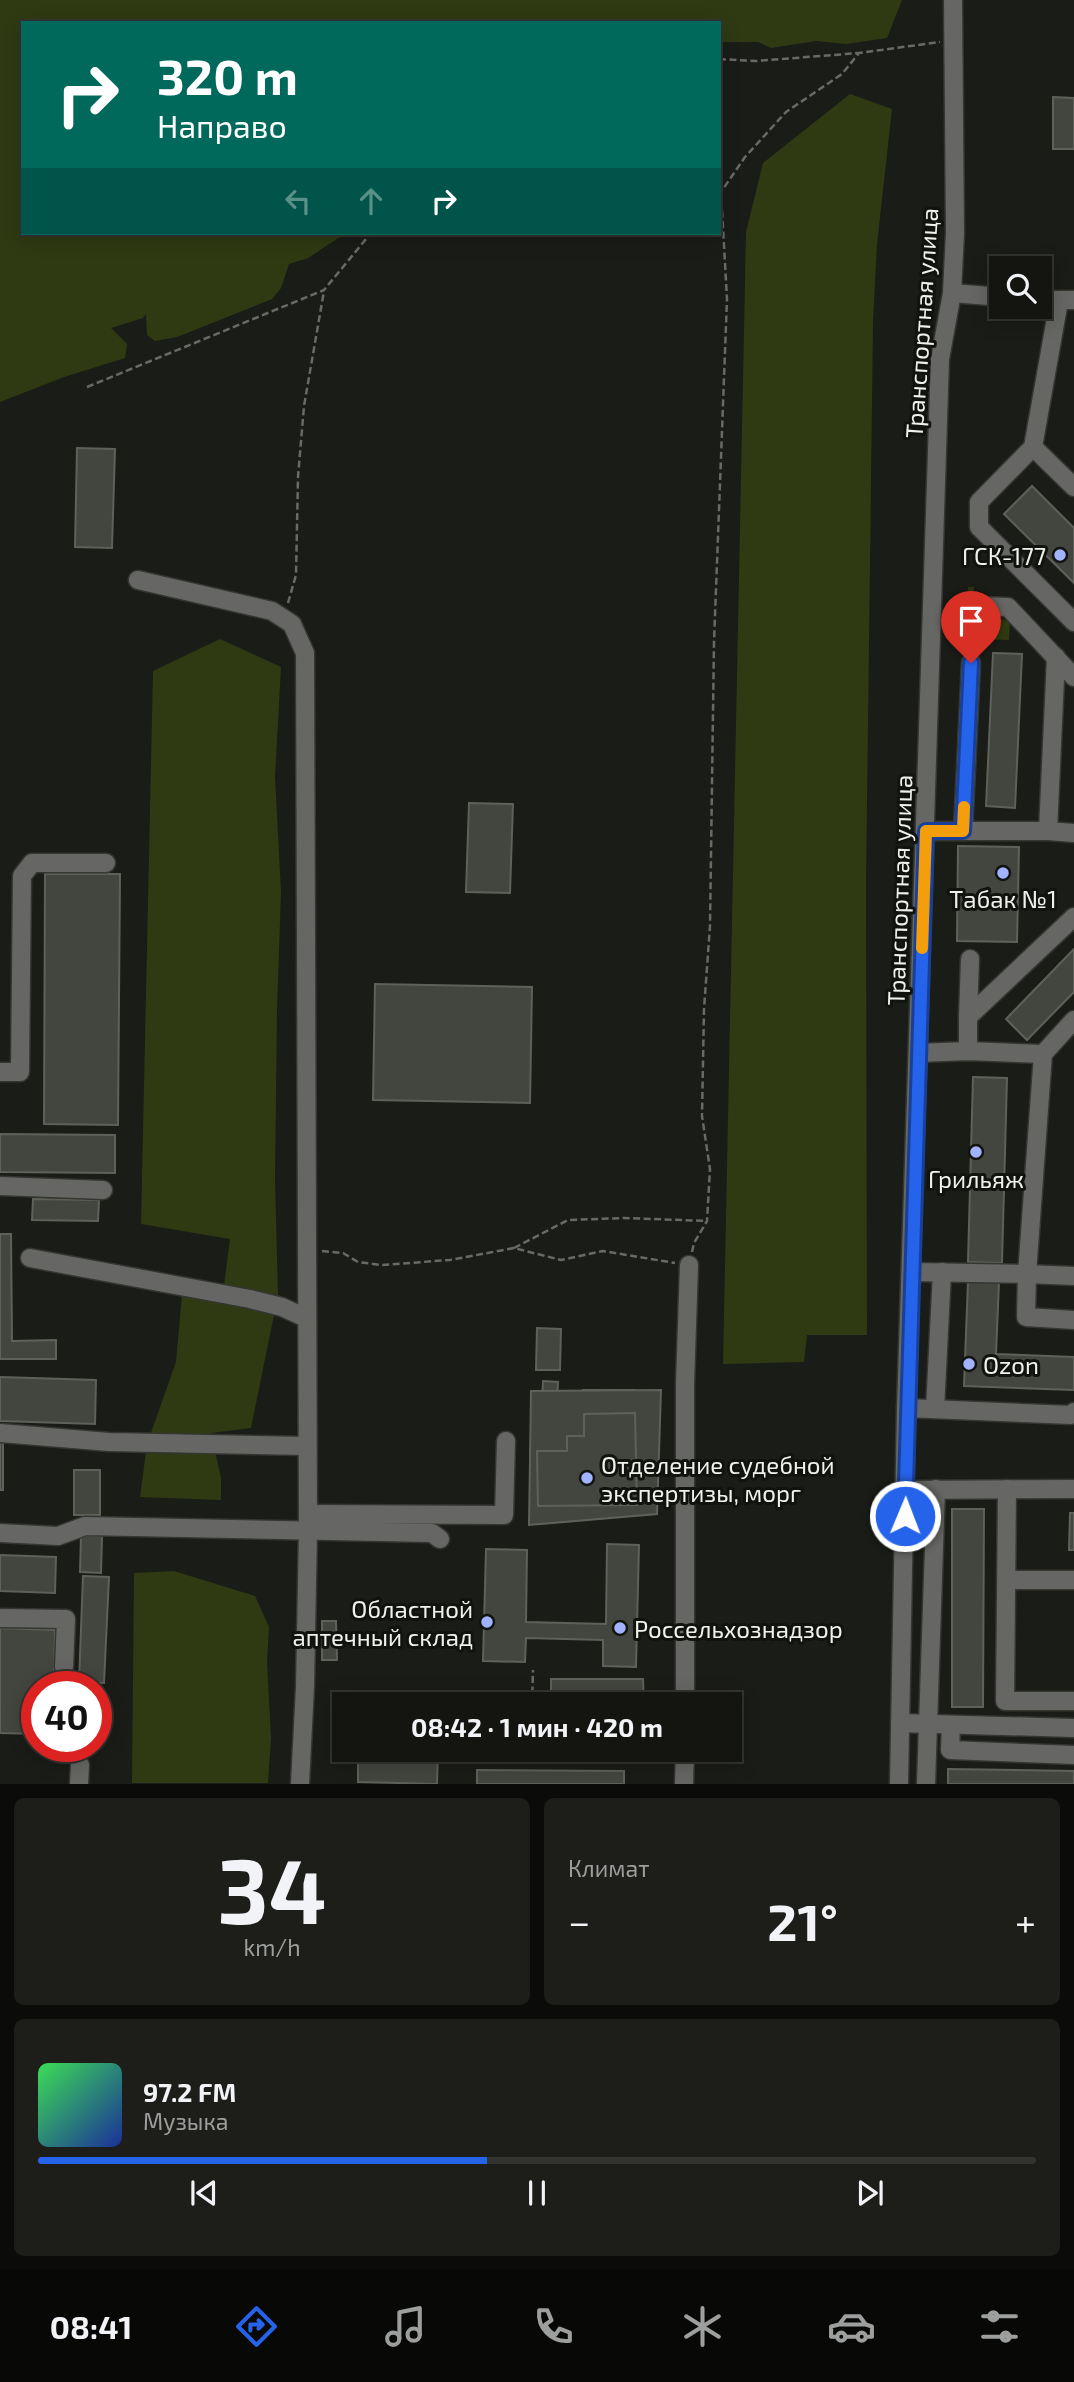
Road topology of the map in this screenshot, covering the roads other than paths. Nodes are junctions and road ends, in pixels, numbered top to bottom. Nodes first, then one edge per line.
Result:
1 (953, 0) edge
2 (952, 293) junction
3 (989, 295) edge
4 (1066, 301) edge
5 (1033, 447) junction
6 (1074, 487) edge
7 (138, 580) dead end
8 (979, 606) dead end
9 (1074, 622) edge
10 (1056, 657) junction
11 (971, 663) dead end
12 (1074, 677) edge
13 (926, 831) junction
14 (963, 831) junction
15 (1048, 831) junction
16 (1074, 833) edge
17 (106, 863) dead end
18 (1074, 917) edge
19 (970, 959) dead end
20 (968, 1017) junction
21 (1074, 1020) edge
22 (968, 1051) junction
23 (918, 1053) junction
24 (1043, 1054) junction
25 (0, 1072) edge
26 (0, 1186) edge
27 (103, 1190) dead end
28 (30, 1258) dead end
29 (689, 1265) road end
30 (911, 1272) junction
31 (942, 1272) junction
32 (1027, 1274) junction
33 (1074, 1276) edge
34 (306, 1318) junction
35 (1074, 1320) edge
36 (906, 1408) junction
37 (935, 1409) junction
38 (1074, 1412) edge
39 (0, 1433) edge
40 (506, 1441) dead end
41 (307, 1446) junction
42 (936, 1489) junction
43 (1007, 1489) junction
44 (1074, 1489) edge
45 (905, 1490) junction
46 (308, 1522) junction
47 (0, 1533) edge
48 (439, 1539) dead end
49 (1007, 1580) junction
50 (1074, 1580) edge
51 (0, 1618) edge
52 (64, 1667) dead end
53 (685, 1692) edge
54 (1005, 1701) junction
55 (1074, 1701) edge
56 (1042, 1702) junction
57 (900, 1723) junction
58 (927, 1725) junction
59 (951, 1725) junction
60 (1000, 1727) junction
61 (1041, 1727) junction
62 (1074, 1728) edge
63 (1074, 1755) edge
64 (685, 1762) edge
65 (80, 1765) dead end
66 (79, 1783) edge
67 (300, 1783) edge
68 (684, 1783) edge
69 (899, 1783) edge
70 (926, 1783) edge

1 - 2 street, Транспортная улица
2 - 3 street
2 - 13 street, Транспортная улица
4 - 5 street
5 - 6 street
5 - 9 street
7 - 34 street
8 - 10 street
10 - 12 street
10 - 15 street
11 - 14 street
13 - 14 street
13 - 23 street, Транспортная улица
14 - 15 street
15 - 16 street
17 - 25 street
18 - 20 street
19 - 20 street
20 - 22 street
21 - 24 street
22 - 23 street
22 - 24 street
23 - 30 street, Транспортная улица
24 - 32 street
26 - 27 street
28 - 34 street
29 - 53 street
30 - 31 street
30 - 36 street, Транспортная улица
31 - 32 street
31 - 37 street
32 - 33 street
32 - 35 street
34 - 41 street
36 - 37 street
36 - 45 street, Транспортная улица
37 - 38 street
39 - 41 street
40 - 46 street
41 - 46 street
42 - 43 street
42 - 45 street
42 - 58 street
43 - 44 street
43 - 49 street
45 - 57 street, Транспортная улица
46 - 47 street
46 - 48 street
46 - 67 street
49 - 50 street
49 - 54 street
51 - 52 street
54 - 56 street
54 - 60 street
55 - 56 street
56 - 61 street
57 - 58 street
57 - 69 street, Транспортная улица
58 - 59 street
58 - 70 street
59 - 60 street
59 - 63 street
60 - 61 street
61 - 62 street
64 - 68 street
65 - 66 street

